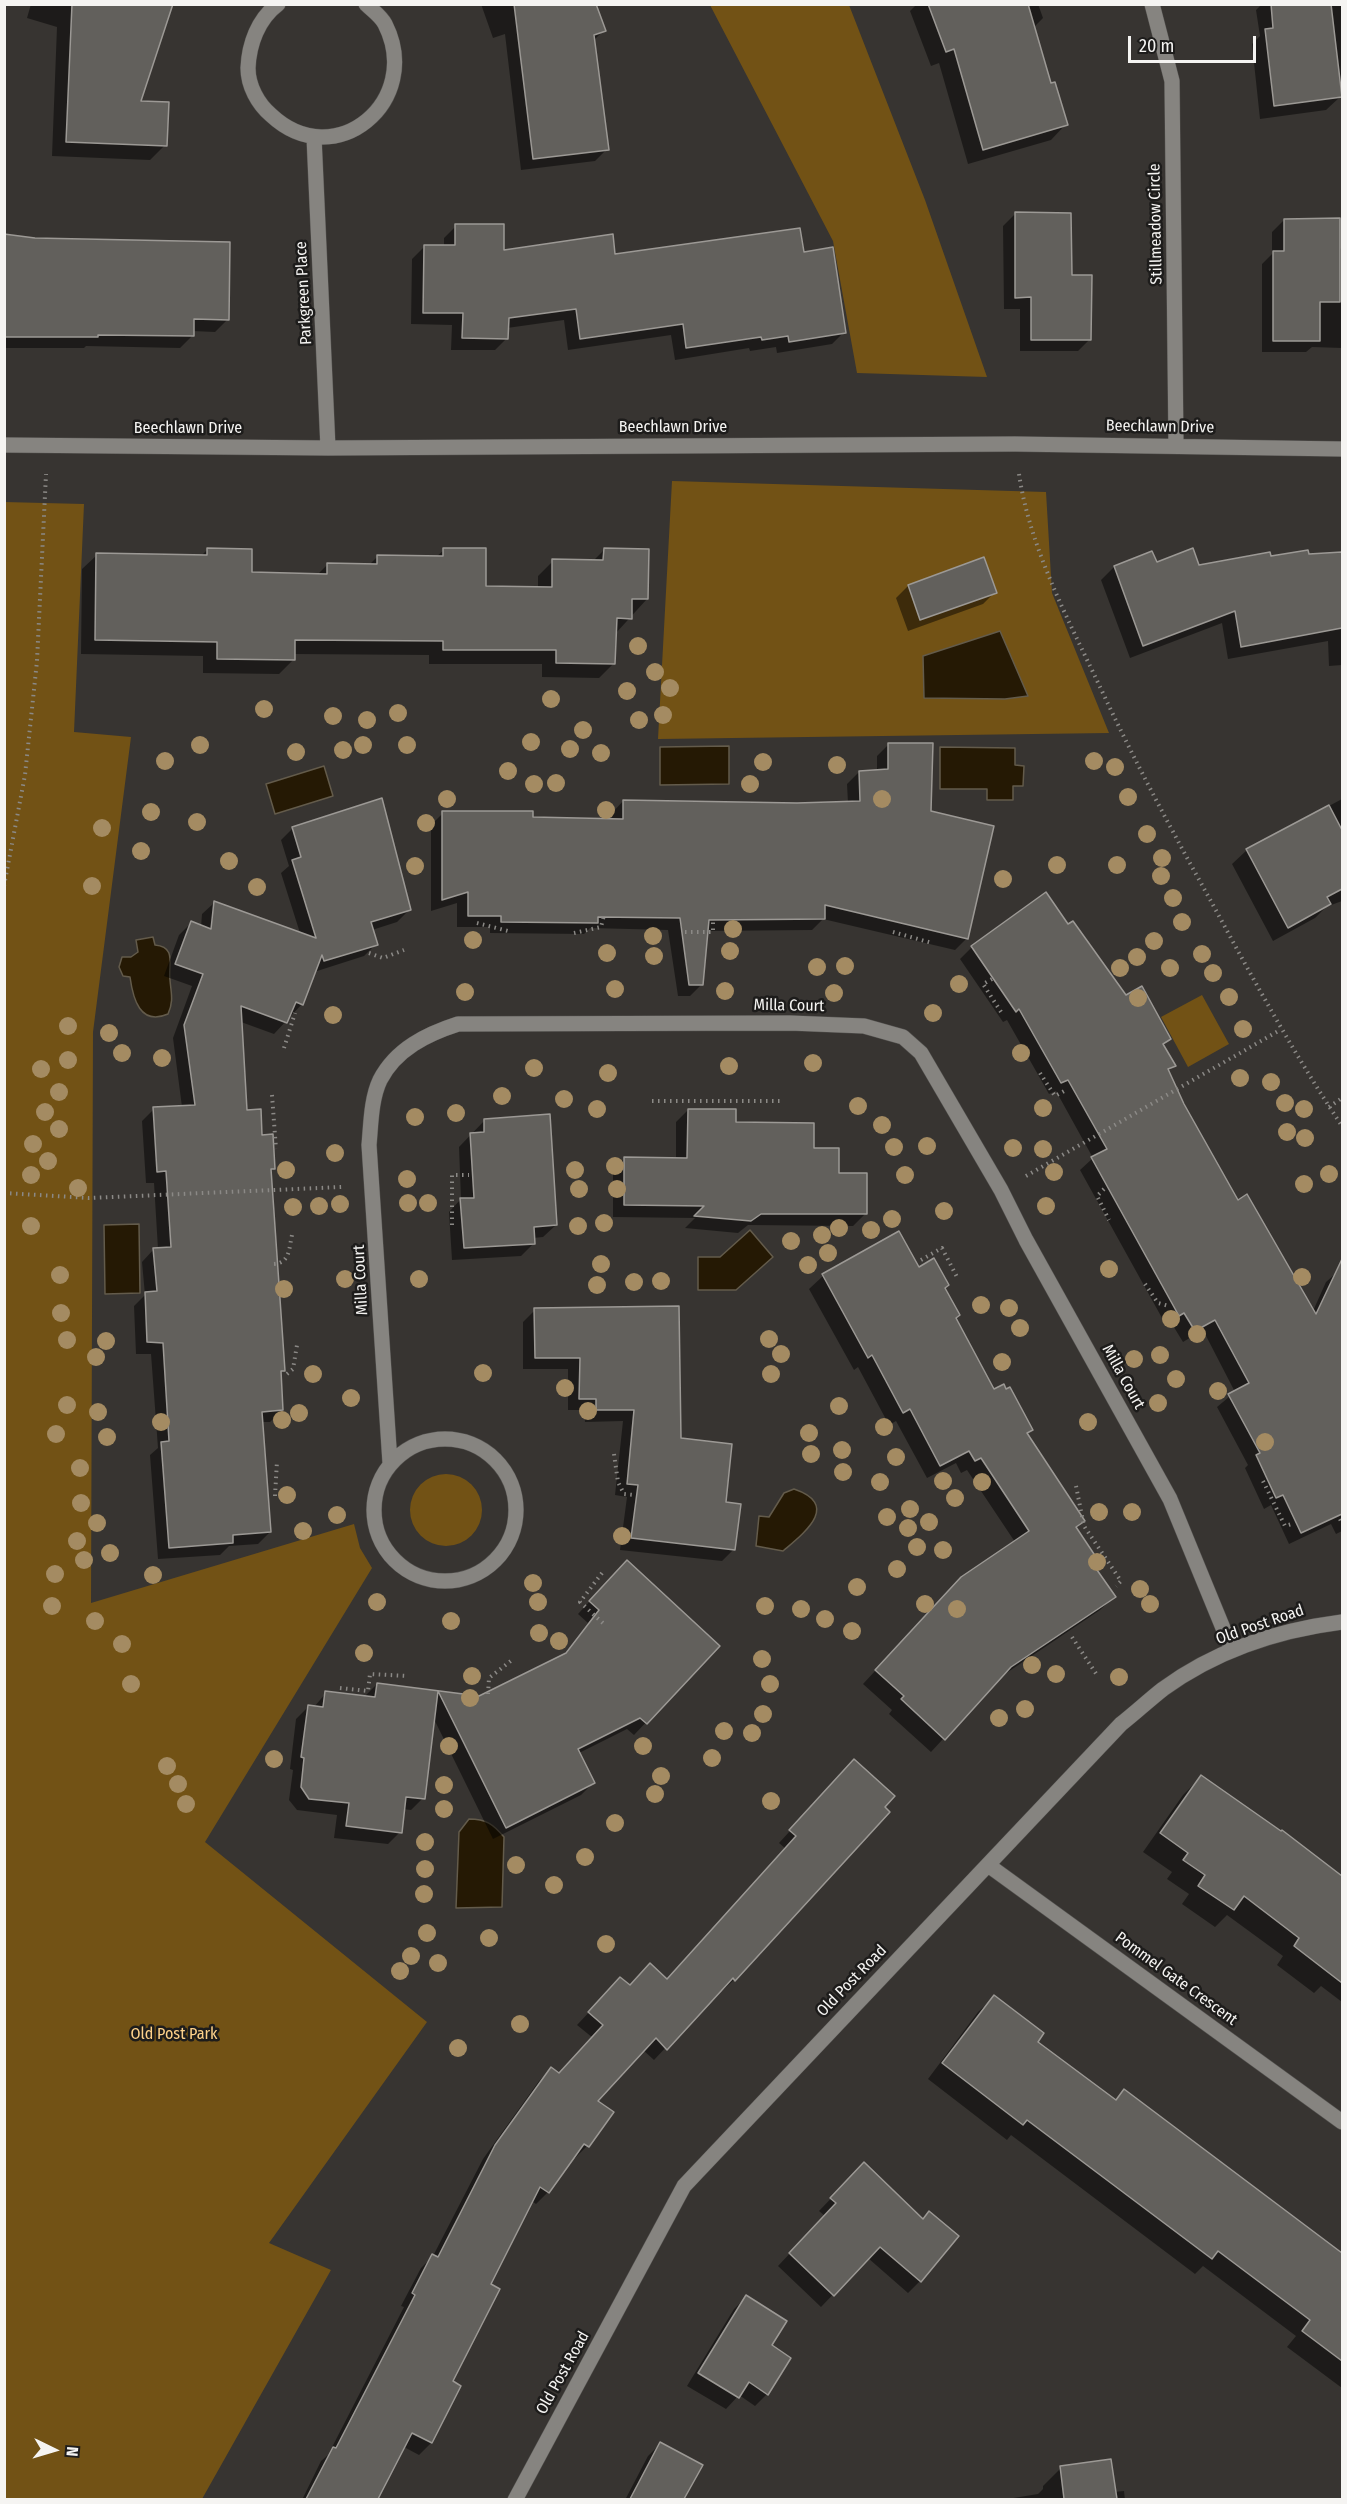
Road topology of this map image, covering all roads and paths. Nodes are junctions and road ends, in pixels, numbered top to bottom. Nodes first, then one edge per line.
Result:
1 (278, 4) edge
2 (366, 4) edge
3 (1152, 4) edge
4 (314, 137) junction
5 (1015, 444) junction
6 (4, 445) edge
7 (1176, 445) junction
8 (47, 446) junction
9 (328, 448) junction
10 (1342, 449) edge
11 (4, 885) edge
12 (604, 915) dead end
13 (713, 922) dead end
14 (477, 923) dead end
15 (508, 931) dead end
16 (685, 932) dead end
17 (893, 932) dead end
18 (574, 933) dead end
19 (932, 943) dead end
20 (404, 950) dead end
21 (369, 953) dead end
22 (992, 979) dead end
23 (295, 1013) dead end
24 (1003, 1015) dead end
25 (1280, 1030) junction
26 (284, 1048) dead end
27 (1040, 1073) dead end
28 (1066, 1090) dead end
29 (272, 1095) dead end
30 (1342, 1098) edge
31 (652, 1101) dead end
32 (782, 1101) dead end
33 (1329, 1107) junction
34 (1342, 1126) edge
35 (276, 1149) dead end
36 (469, 1175) dead end
37 (372, 1186) junction
38 (1104, 1189) dead end
39 (1001, 1190) junction
40 (4, 1193) edge
41 (1109, 1220) dead end
42 (452, 1225) dead end
43 (292, 1235) dead end
44 (921, 1260) dead end
45 (274, 1264) dead end
46 (957, 1277) dead end
47 (1145, 1284) dead end
48 (1169, 1306) dead end
49 (297, 1345) dead end
50 (287, 1374) dead end
51 (614, 1454) dead end
52 (277, 1461) dead end
53 (390, 1463) junction
54 (1263, 1481) dead end
55 (1076, 1486) dead end
56 (634, 1495) dead end
57 (275, 1496) dead end
58 (1292, 1524) dead end
59 (602, 1573) dead end
60 (1116, 1587) dead end
61 (1342, 1622) edge
62 (605, 1625) dead end
63 (1072, 1637) dead end
64 (1232, 1650) junction
65 (512, 1660) dead end
66 (1097, 1675) dead end
67 (408, 1676) dead end
68 (340, 1688) dead end
69 (488, 1694) dead end
70 (988, 1865) junction
71 (1342, 2122) edge
72 (515, 2499) edge

1 - 4 street
2 - 4 street
3 - 7 street, Stillmeadow Circle
4 - 9 street, Parkgreen Place
5 - 7 street, Beechlawn Drive
5 - 9 street, Beechlawn Drive
5 - 25 path
6 - 8 street, Beechlawn Drive
7 - 10 street, Beechlawn Drive
8 - 9 street, Beechlawn Drive
8 - 11 path
12 - 18 path
13 - 16 path
14 - 15 path
17 - 19 path
20 - 21 path
22 - 24 path
23 - 26 path
25 - 33 path
25 - 39 path
27 - 28 path
29 - 35 path
30 - 33 path
31 - 32 path
33 - 34 path
36 - 42 path
37 - 39 street, Milla Court
37 - 40 path
37 - 53 street, Milla Court
38 - 41 path
39 - 64 street, Milla Court
43 - 45 path
44 - 46 path
47 - 48 path
49 - 50 path
51 - 56 path
52 - 57 path
53 - 53 street
54 - 58 path
55 - 60 path
59 - 62 path
61 - 64 street, Old Post Road
63 - 66 path
64 - 70 street, Old Post Road
65 - 69 path
67 - 68 path
70 - 71 street, Pommel Gate Crescent
70 - 72 street, Old Post Road

